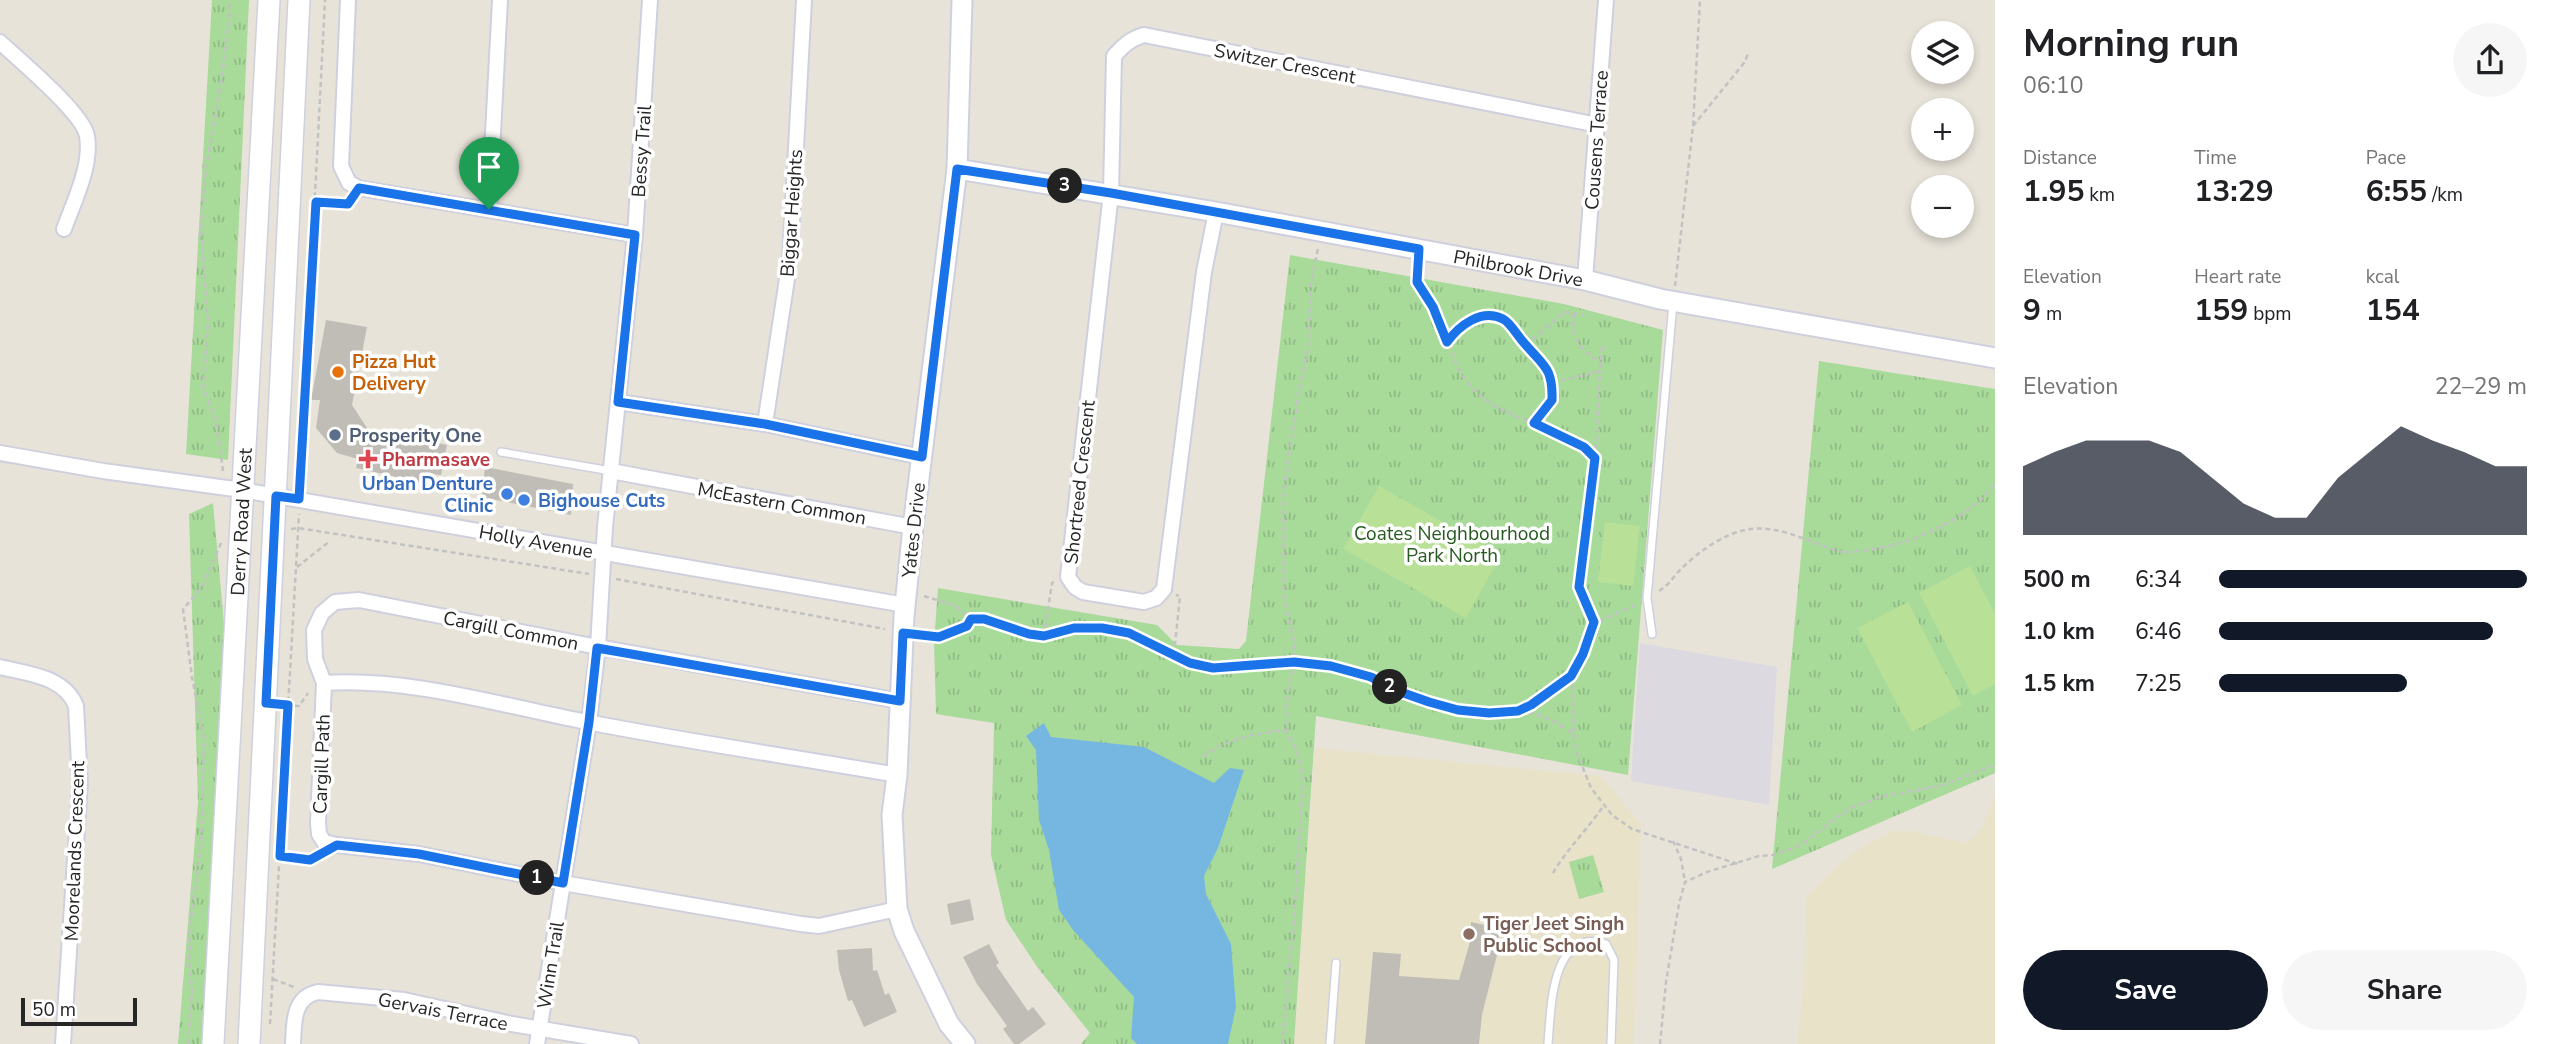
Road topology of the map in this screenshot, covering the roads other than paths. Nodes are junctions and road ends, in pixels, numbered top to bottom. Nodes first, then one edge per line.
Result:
1 (269, 0) edge
2 (299, 0) edge
3 (348, 0) edge
4 (500, 0) edge
5 (650, 0) edge
6 (804, 0) edge
7 (962, 0) edge
8 (1606, 0) edge
9 (0, 42) edge
10 (1598, 125) junction
11 (957, 169) junction
12 (1111, 193) junction
13 (489, 209) junction
14 (1216, 212) junction
15 (64, 229) dead end
16 (635, 235) junction
17 (1585, 280) junction
18 (1674, 300) junction
19 (1995, 358) edge
20 (618, 402) junction
21 (765, 424) junction
22 (501, 452) dead end
23 (0, 453) edge
24 (922, 457) junction
25 (611, 471) junction
26 (234, 489) junction
27 (276, 496) junction
28 (913, 527) junction
29 (603, 552) junction
30 (906, 598) junction
31 (1652, 634) dead end
32 (597, 648) junction
33 (0, 667) edge
34 (324, 683) junction
35 (900, 701) junction
36 (589, 722) junction
37 (897, 775) junction
38 (563, 883) junction
39 (897, 909) junction
40 (1336, 963) dead end
41 (539, 1037) edge
42 (63, 1044) edge
43 (213, 1044) edge
44 (249, 1044) edge
45 (293, 1044) edge
46 (631, 1044) edge
47 (965, 1044) edge
48 (1329, 1044) edge
49 (1548, 1044) edge
50 (1611, 1044) edge

1 - 26 main road, Derry Road West
2 - 27 main road, Derry Road West
3 - 13 street
4 - 13 street
5 - 16 street, Bessy Trail
6 - 21 street, Biggar Heights
7 - 11 street, Yates Drive
8 - 10 street, Cousens Terrace
9 - 15 street
10 - 12 street, Switzer Crescent
10 - 17 street, Cousens Terrace
11 - 12 street, Philbrook Drive
11 - 24 street, Yates Drive
12 - 14 street, Philbrook Drive
12 - 14 street, Shortreed Crescent
13 - 16 street
14 - 17 street, Philbrook Drive
16 - 20 street, Bessy Trail
17 - 18 street, Philbrook Drive
18 - 19 street, Philbrook Drive
18 - 31 lane
20 - 21 street
20 - 25 street, Bessy Trail
21 - 24 street
22 - 25 lane
23 - 26 street, Holly Avenue
24 - 28 street, Yates Drive
25 - 28 street, McEastern Common
25 - 29 street, Bessy Trail
26 - 27 street, Holly Avenue
26 - 43 main road, Derry Road West
27 - 29 street, Holly Avenue
27 - 44 main road, Derry Road West
28 - 30 street, Yates Drive
29 - 30 street, Holly Avenue
29 - 32 street, Winn Trail
30 - 35 street, Yates Drive
32 - 34 street, Cargill Common
32 - 35 street, Cargill Common
32 - 36 street, Winn Trail
33 - 42 street, Moorelands Crescent
34 - 36 street
34 - 38 street, Cargill Path
35 - 37 street, Yates Drive
36 - 37 street
36 - 38 street, Winn Trail
37 - 39 street, Yates Drive
38 - 39 street
38 - 41 street, Winn Trail
39 - 47 street, Yates Drive
40 - 48 lane
41 - 45 street, Gervais Terrace
41 - 46 street, Gervais Terrace
49 - 50 lane

